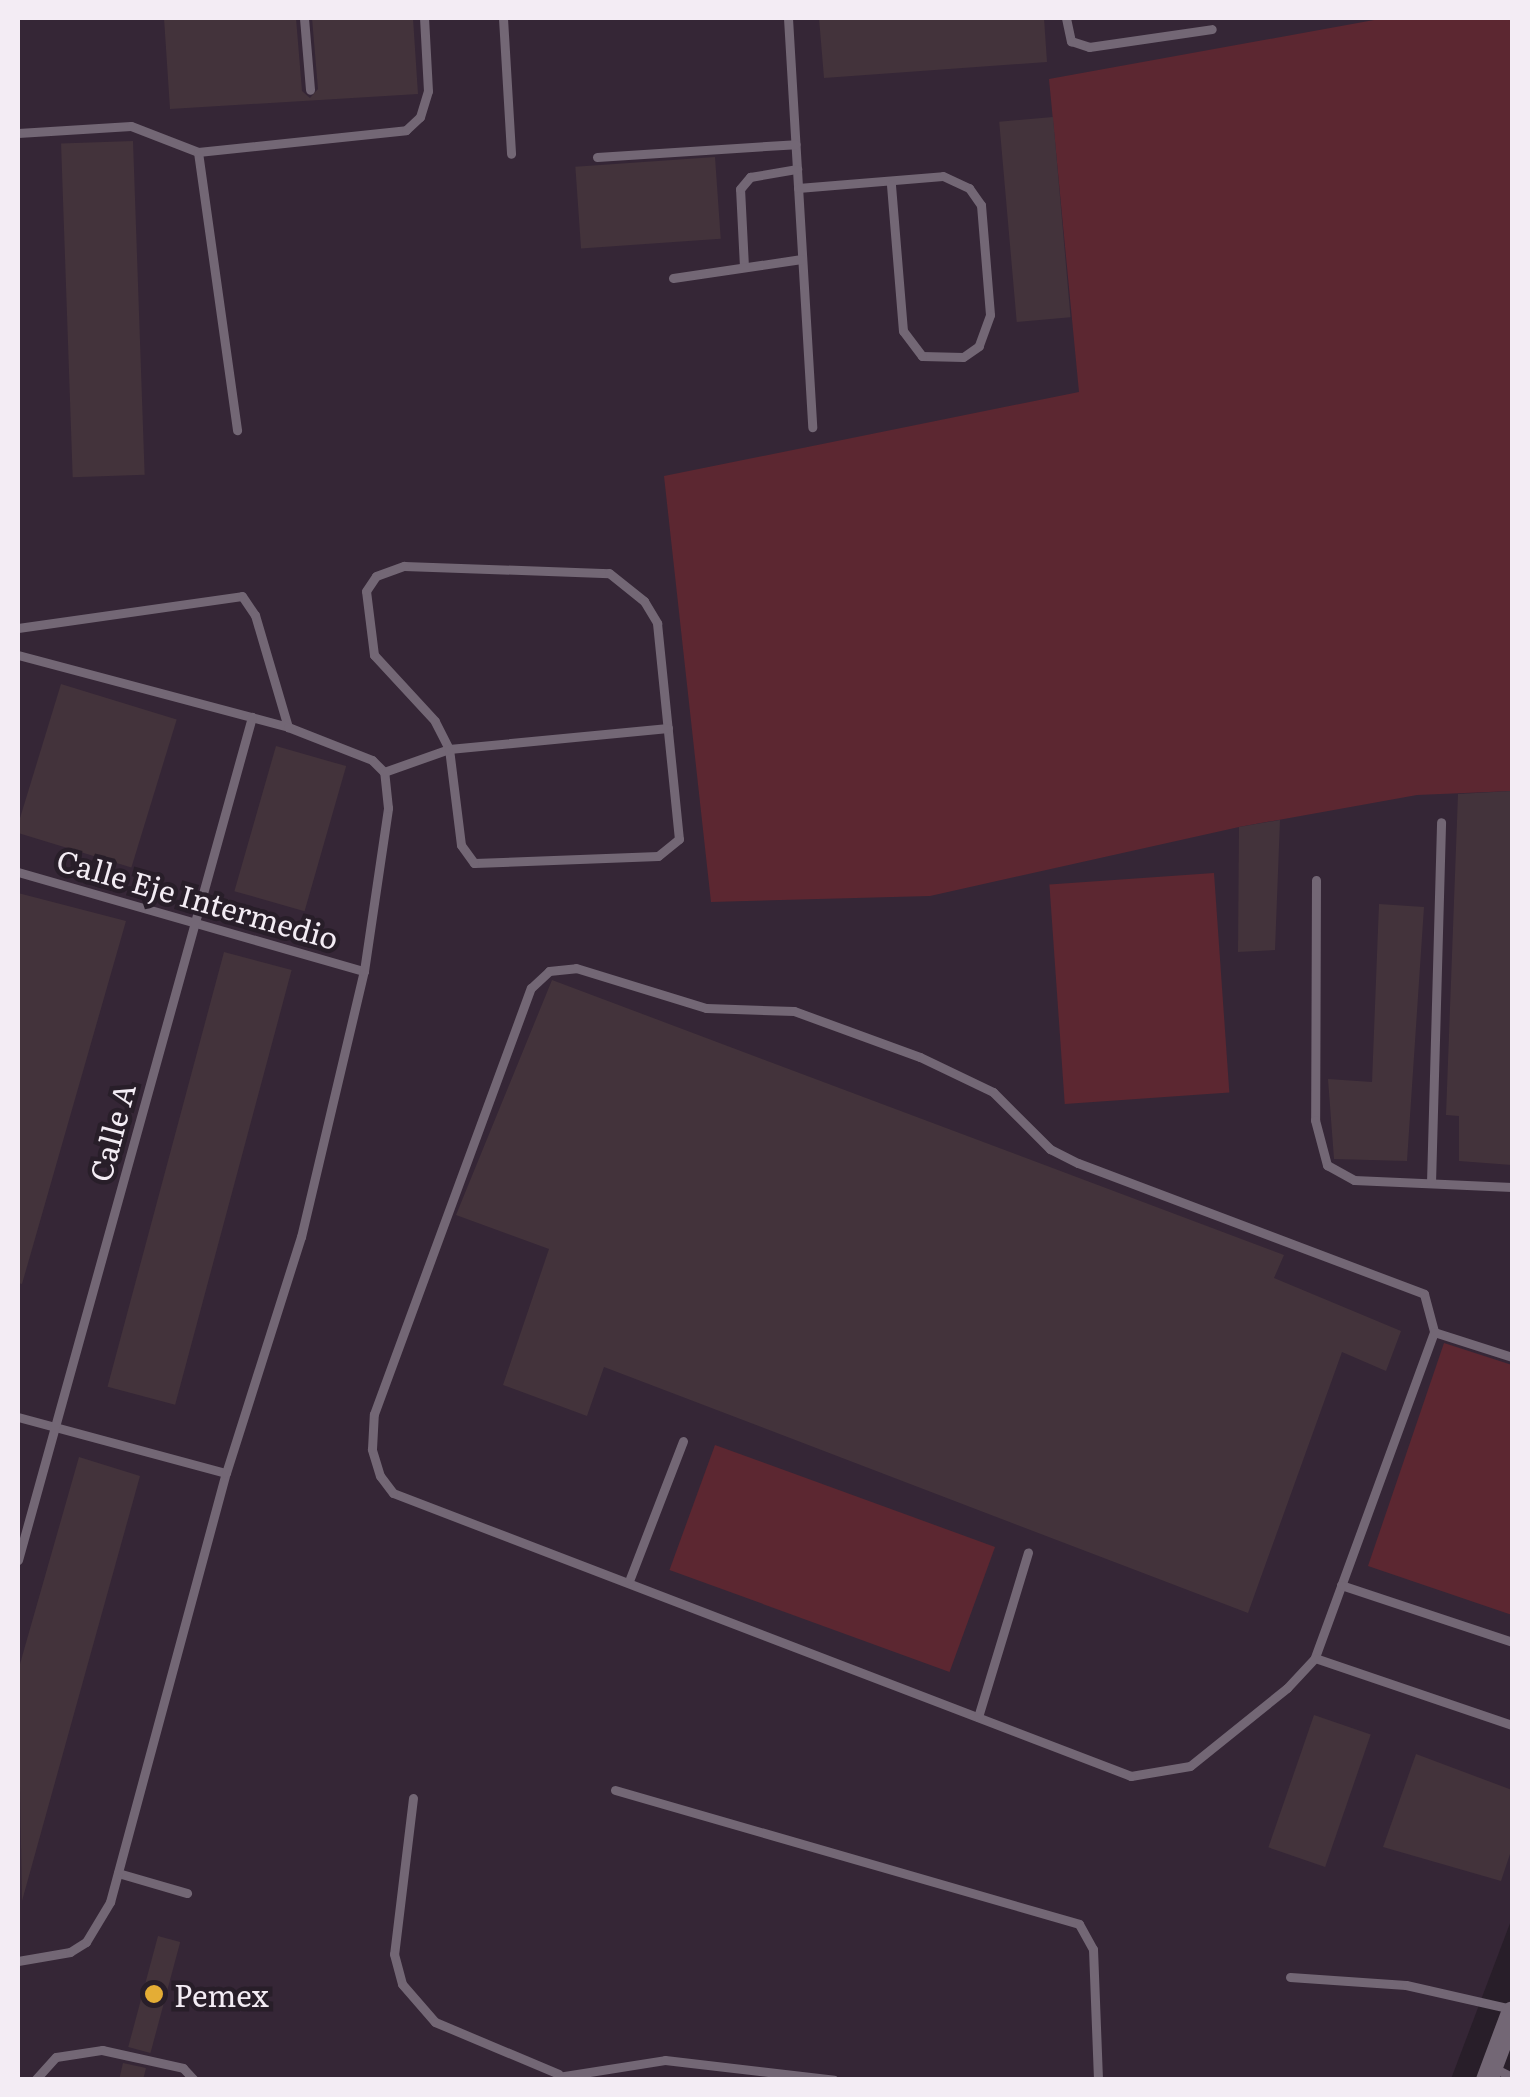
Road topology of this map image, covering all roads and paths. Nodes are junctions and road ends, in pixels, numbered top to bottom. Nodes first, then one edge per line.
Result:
1 (304, 18) edge
2 (424, 18) edge
3 (502, 18) edge
4 (788, 18) edge
5 (1066, 18) edge
6 (1212, 28) dead end
7 (310, 90) dead end
8 (18, 132) edge
9 (796, 144) junction
10 (198, 152) junction
11 (510, 154) dead end
12 (597, 157) dead end
13 (797, 169) junction
14 (891, 184) junction
15 (798, 188) junction
16 (802, 259) junction
17 (744, 267) junction
18 (674, 278) dead end
19 (812, 428) dead end
20 (237, 430) dead end
21 (18, 628) edge
22 (18, 658) edge
23 (252, 716) junction
24 (288, 727) junction
25 (668, 728) junction
26 (449, 749) junction
27 (384, 772) junction
28 (1441, 822) dead end
29 (18, 872) edge
30 (1316, 880) dead end
31 (194, 923) junction
32 (364, 971) junction
33 (1430, 1184) junction
34 (1512, 1188) edge
35 (1434, 1332) junction
36 (1512, 1357) edge
37 (18, 1417) edge
38 (56, 1429) junction
39 (683, 1441) dead end
40 (226, 1472) junction
41 (1028, 1552) dead end
42 (18, 1560) edge
43 (628, 1580) junction
44 (1341, 1585) junction
45 (1512, 1642) edge
46 (1315, 1658) junction
47 (978, 1717) junction
48 (1512, 1725) edge
49 (615, 1790) dead end
50 (413, 1798) dead end
51 (118, 1873) junction
52 (187, 1893) dead end
53 (18, 1961) edge
54 (1290, 1977) dead end
55 (1512, 2011) edge
56 (1497, 2075) edge
57 (558, 2077) edge
58 (35, 2080) edge
59 (194, 2080) edge
60 (834, 2080) edge
61 (1098, 2080) edge

1 - 7 lane
2 - 10 lane
3 - 11 lane
4 - 9 lane
5 - 6 lane
8 - 10 lane
9 - 12 lane
9 - 13 lane
10 - 20 lane
13 - 15 lane
13 - 17 lane
14 - 14 lane
14 - 15 lane
15 - 16 lane
16 - 17 lane
16 - 19 lane
17 - 18 lane
21 - 24 lane
22 - 23 lane
23 - 24 lane
23 - 31 lane, Calle A
24 - 27 lane
25 - 26 lane
25 - 26 lane
25 - 26 lane
26 - 27 lane
27 - 32 lane
28 - 33 lane
29 - 31 lane, Calle Eje Intermedio
30 - 33 lane
31 - 32 lane, Calle Eje Intermedio
31 - 38 lane, Calle A
32 - 40 lane
33 - 34 lane
35 - 36 lane
35 - 43 lane
35 - 44 lane
37 - 38 lane
38 - 40 lane
38 - 42 lane, Calle A
39 - 43 lane
40 - 51 lane
41 - 47 lane
43 - 47 lane
44 - 45 lane
44 - 46 lane
46 - 47 lane
46 - 48 lane
49 - 61 lane
50 - 57 lane
51 - 52 lane
51 - 53 lane
54 - 55 lane
55 - 56 street
57 - 60 lane
58 - 59 lane

